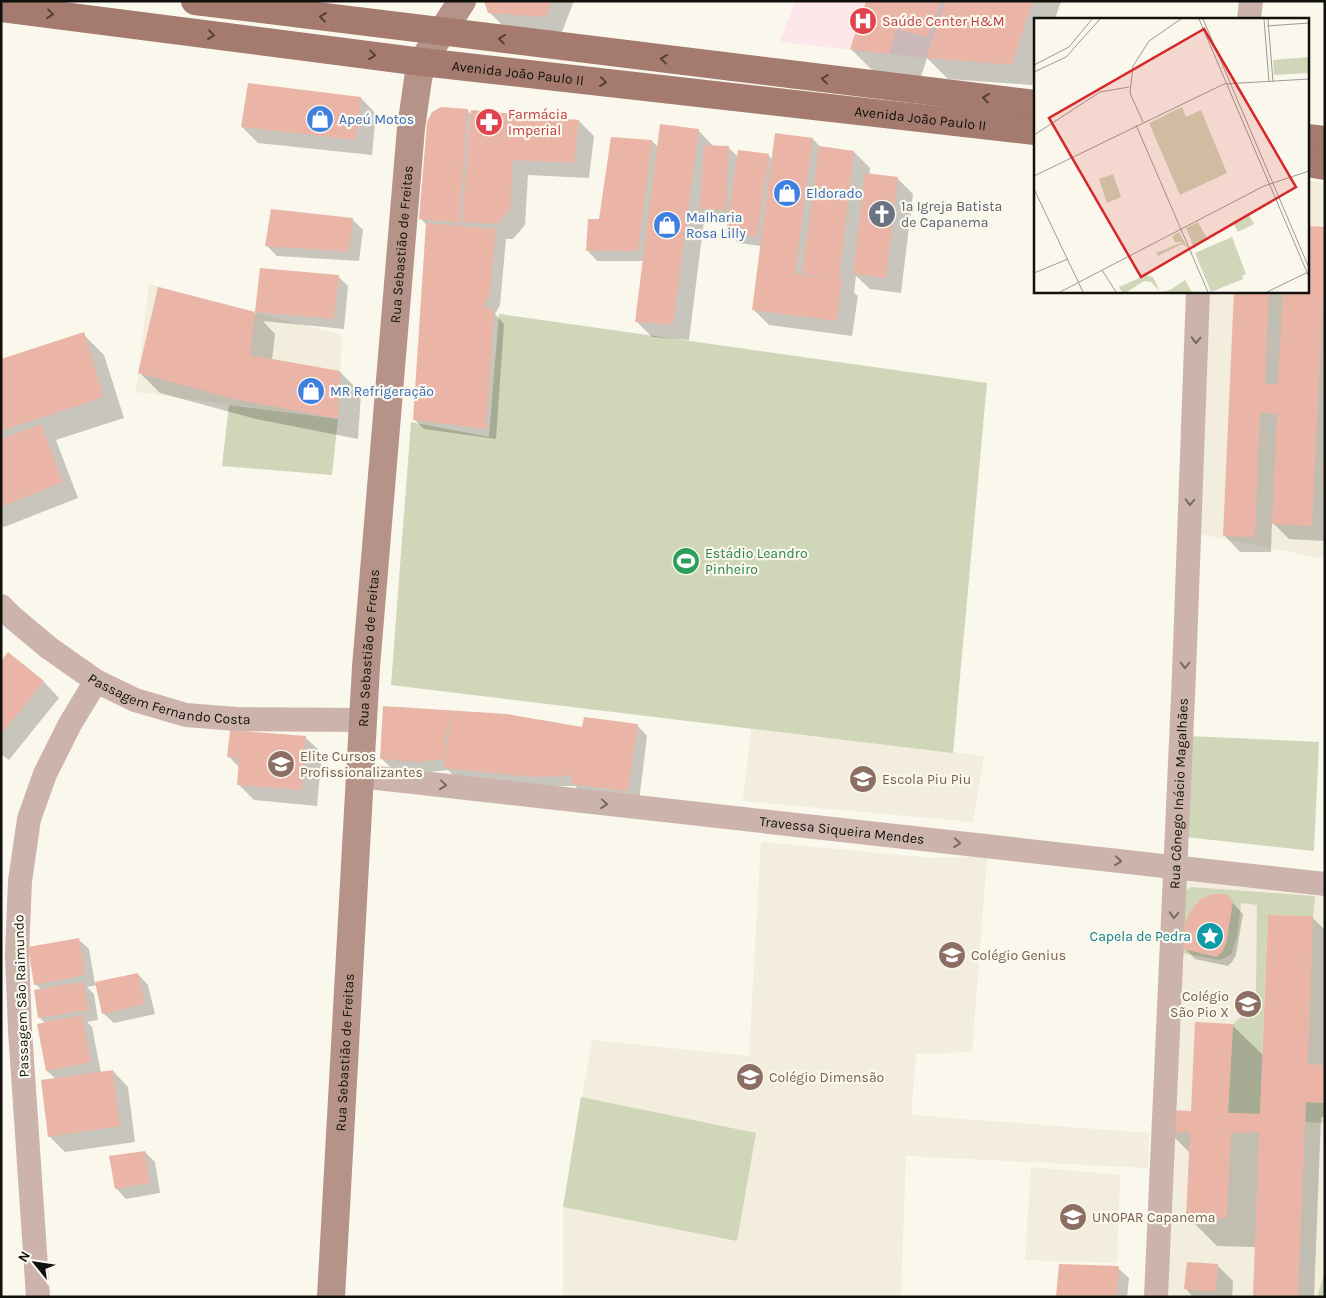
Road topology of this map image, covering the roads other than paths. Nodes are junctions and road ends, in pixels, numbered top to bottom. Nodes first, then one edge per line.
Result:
1 (195, 1) edge
2 (462, 1) edge
3 (1251, 1) edge
4 (1, 8) edge
5 (1249, 18) edge
6 (441, 32) junction
7 (422, 62) junction
8 (1034, 104) edge
9 (1034, 131) edge
10 (1308, 138) edge
11 (1325, 140) edge
12 (1308, 163) edge
13 (1325, 166) edge
14 (1198, 292) edge
15 (1, 606) edge
16 (96, 681) junction
17 (363, 720) junction
18 (359, 776) junction
19 (1176, 868) junction
20 (1325, 884) edge
21 (38, 1297) edge
22 (331, 1297) edge
23 (1156, 1297) edge

6 -> 1 main road, Avenida João Paulo II
2 - 6 street
3 - 5 street
4 -> 7 main road, Avenida João Paulo II
6 - 7 street
8 -> 6 main road, Avenida João Paulo II
7 -> 9 main road, Avenida João Paulo II
7 - 17 street, Rua Sebastião de Freitas
10 - 11 main road
12 - 13 main road
14 -> 19 street, Rua Cônego Inácio Magalhães
15 - 16 street, Passagem Fernando Costa
16 - 17 street, Passagem Fernando Costa
16 - 21 street, Passagem São Raimundo
17 - 18 street, Rua Sebastião de Freitas
18 -> 19 street, Travessa Siqueira Mendes
18 - 22 street, Rua Sebastião de Freitas
19 - 20 street, Travessa Siqueira Mendes
19 -> 23 street, Rua Cônego Inácio Magalhães

